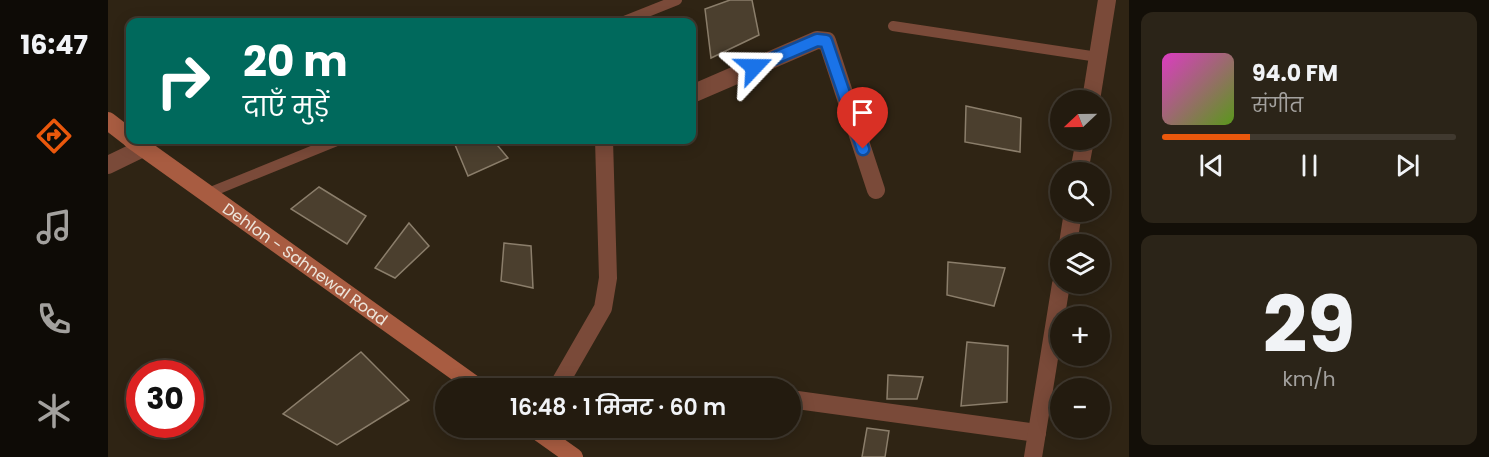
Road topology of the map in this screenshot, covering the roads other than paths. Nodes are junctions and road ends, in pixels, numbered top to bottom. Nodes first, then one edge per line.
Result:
1 (677, 0) edge
2 (1107, 0) edge
3 (632, 18) edge
4 (893, 26) dead end
5 (1098, 57) junction
6 (1093, 90) edge
7 (696, 92) edge
8 (108, 121) edge
9 (126, 135) edge
10 (133, 144) edge
11 (138, 144) edge
12 (329, 144) edge
13 (604, 144) edge
14 (108, 165) edge
15 (876, 190) dead end
16 (205, 194) junction
17 (1059, 294) edge
18 (465, 378) edge
19 (563, 378) edge
20 (801, 401) edge
21 (1037, 433) junction
22 (547, 438) edge
23 (574, 457) edge
24 (1033, 457) edge

1 - 3 lane
2 - 5 street
4 - 5 lane
5 - 6 street
7 - 15 street
8 - 9 street, Dehlon - Sahnewal Road
10 - 14 street
11 - 16 street, Dehlon - Sahnewal Road
12 - 16 lane
13 - 19 street
16 - 18 street, Dehlon - Sahnewal Road
17 - 21 street
20 - 21 street
21 - 24 street
22 - 23 street

